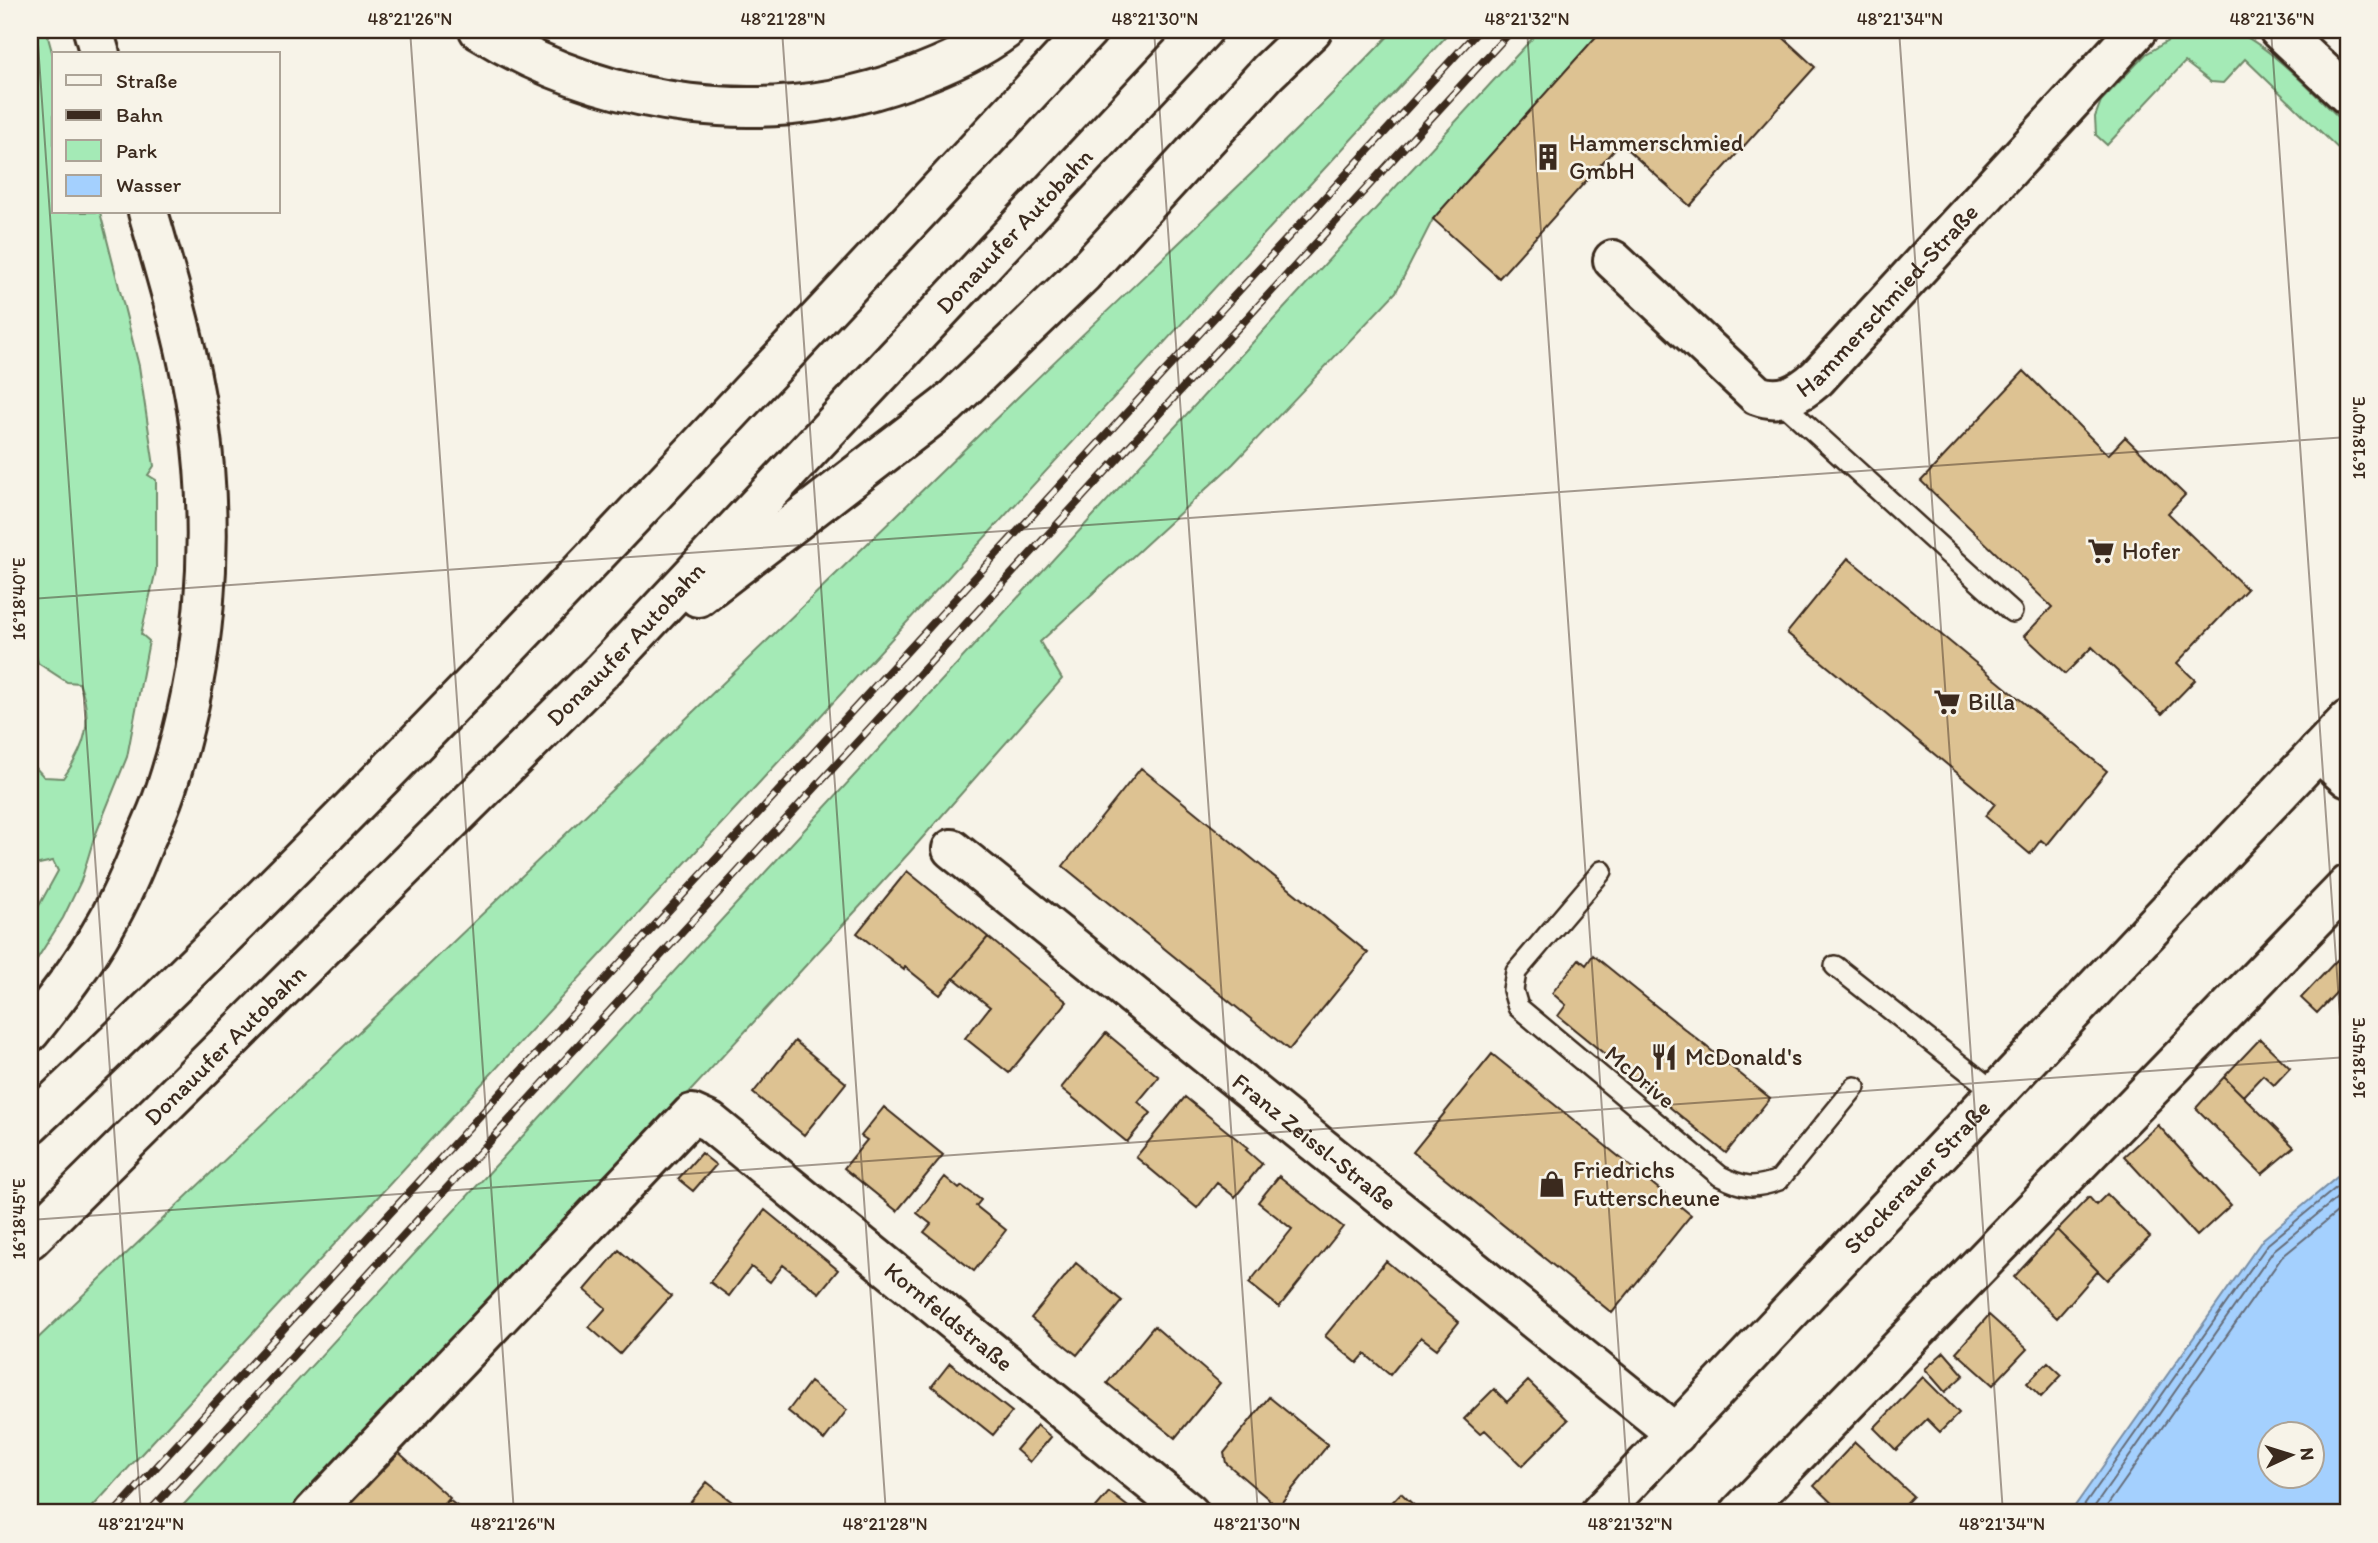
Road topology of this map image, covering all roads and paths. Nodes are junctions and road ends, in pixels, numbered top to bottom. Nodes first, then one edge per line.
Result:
1 (93, 30) edge
2 (479, 30) edge
3 (1005, 30) edge
4 (1088, 30) edge
5 (1203, 30) edge
6 (1312, 30) edge
7 (2137, 30) edge
8 (2279, 30) edge
9 (99, 52) edge
10 (2348, 95) edge
11 (149, 214) edge
12 (1613, 260) dead end
13 (1778, 399) junction
14 (2012, 612) dead end
15 (603, 670) junction
16 (2348, 720) edge
17 (2318, 752) junction
18 (2348, 778) edge
19 (952, 849) dead end
20 (1602, 871) dead end
21 (2348, 885) edge
22 (1835, 966) dead end
23 (30, 1032) edge
24 (1855, 1087) dead end
25 (1996, 1093) junction
26 (30, 1124) edge
27 (30, 1239) edge
28 (1676, 1434) junction
29 (313, 1513) edge
30 (1189, 1513) edge
31 (1600, 1513) edge
32 (1740, 1513) edge

1 - 9 main road
2 - 3 main road
4 - 26 main road
5 - 15 main road, Donauufer Autobahn
6 - 15 main road
7 - 13 main road, Hammerschmied-Straße
8 - 10 main road
11 - 23 main road
12 - 13 main road, Hammerschmied-Straße
13 - 14 lane
15 - 27 main road, Donauufer Autobahn
16 - 17 main road, Stockerauer Straße
17 - 18 main road
17 - 25 main road, Stockerauer Straße
19 - 28 main road, Franz Zeissl-Straße
20 - 24 lane, McDrive
21 - 32 main road
22 - 25 lane
25 - 28 main road, Stockerauer Straße
28 - 31 main road, Stockerauer Straße
29 - 30 main road, Kornfeldstraße

